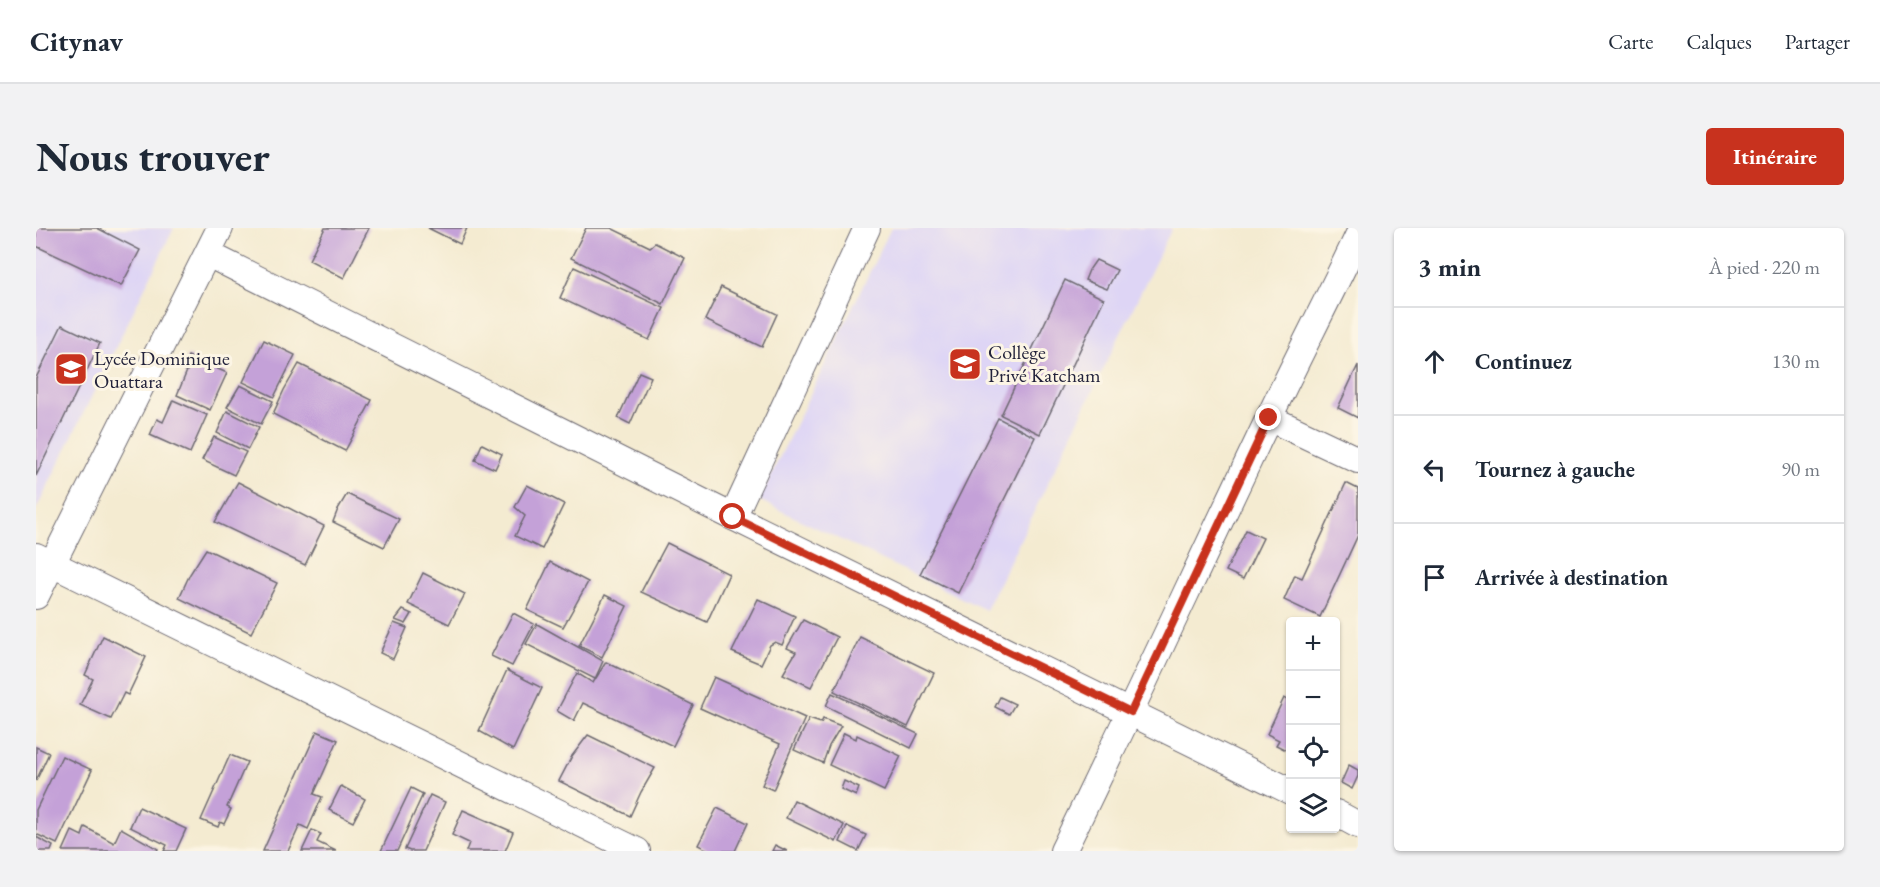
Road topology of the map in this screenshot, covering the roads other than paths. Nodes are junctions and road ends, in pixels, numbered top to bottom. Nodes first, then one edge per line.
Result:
1 (220, 228) edge
2 (867, 228) edge
3 (1358, 236) edge
4 (208, 254) junction
5 (1269, 418) junction
6 (1358, 460) edge
7 (733, 517) junction
8 (44, 560) edge
9 (36, 596) edge
10 (1131, 712) junction
11 (1286, 789) edge
12 (1340, 816) edge
13 (1358, 825) edge
14 (637, 851) edge
15 (1062, 851) edge

1 - 4 street
2 - 7 street
3 - 5 street
4 - 7 street
4 - 8 street
5 - 6 street
5 - 10 street
7 - 10 street
8 - 9 street
8 - 14 street
10 - 11 street
10 - 15 street
12 - 13 street

